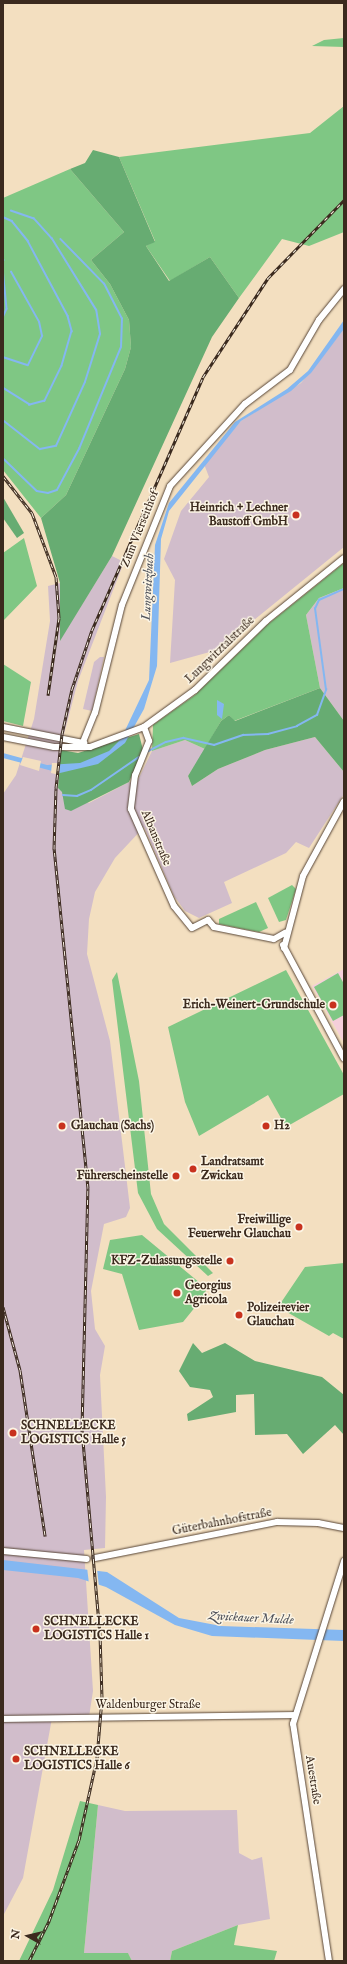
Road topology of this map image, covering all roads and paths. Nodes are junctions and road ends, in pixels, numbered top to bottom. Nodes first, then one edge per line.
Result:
1 (344, 289) edge
2 (344, 558) edge
3 (3, 727) edge
4 (140, 729) junction
5 (3, 736) edge
6 (82, 745) junction
7 (344, 801) edge
8 (285, 933) junction
9 (279, 938) junction
10 (284, 948) junction
11 (344, 1060) edge
12 (344, 1528) edge
13 (3, 1551) edge
14 (95, 1558) dead end
15 (87, 1559) dead end
16 (344, 1561) edge
17 (294, 1715) junction
18 (3, 1719) edge
19 (329, 1961) edge

1 - 6 street, Zum Vierseithof
2 - 4 street, Lungwitztalstraße
3 - 6 street
4 - 6 street, Lungwitztalstraße
4 - 9 street, Albanstraße
5 - 6 street
7 - 8 street
8 - 9 street
8 - 10 street
9 - 10 street
10 - 11 street
12 - 14 street, Güterbahnhofstraße
13 - 15 street
16 - 17 street, Auestraße
17 - 18 street, Waldenburger Straße
17 - 19 street, Auestraße

